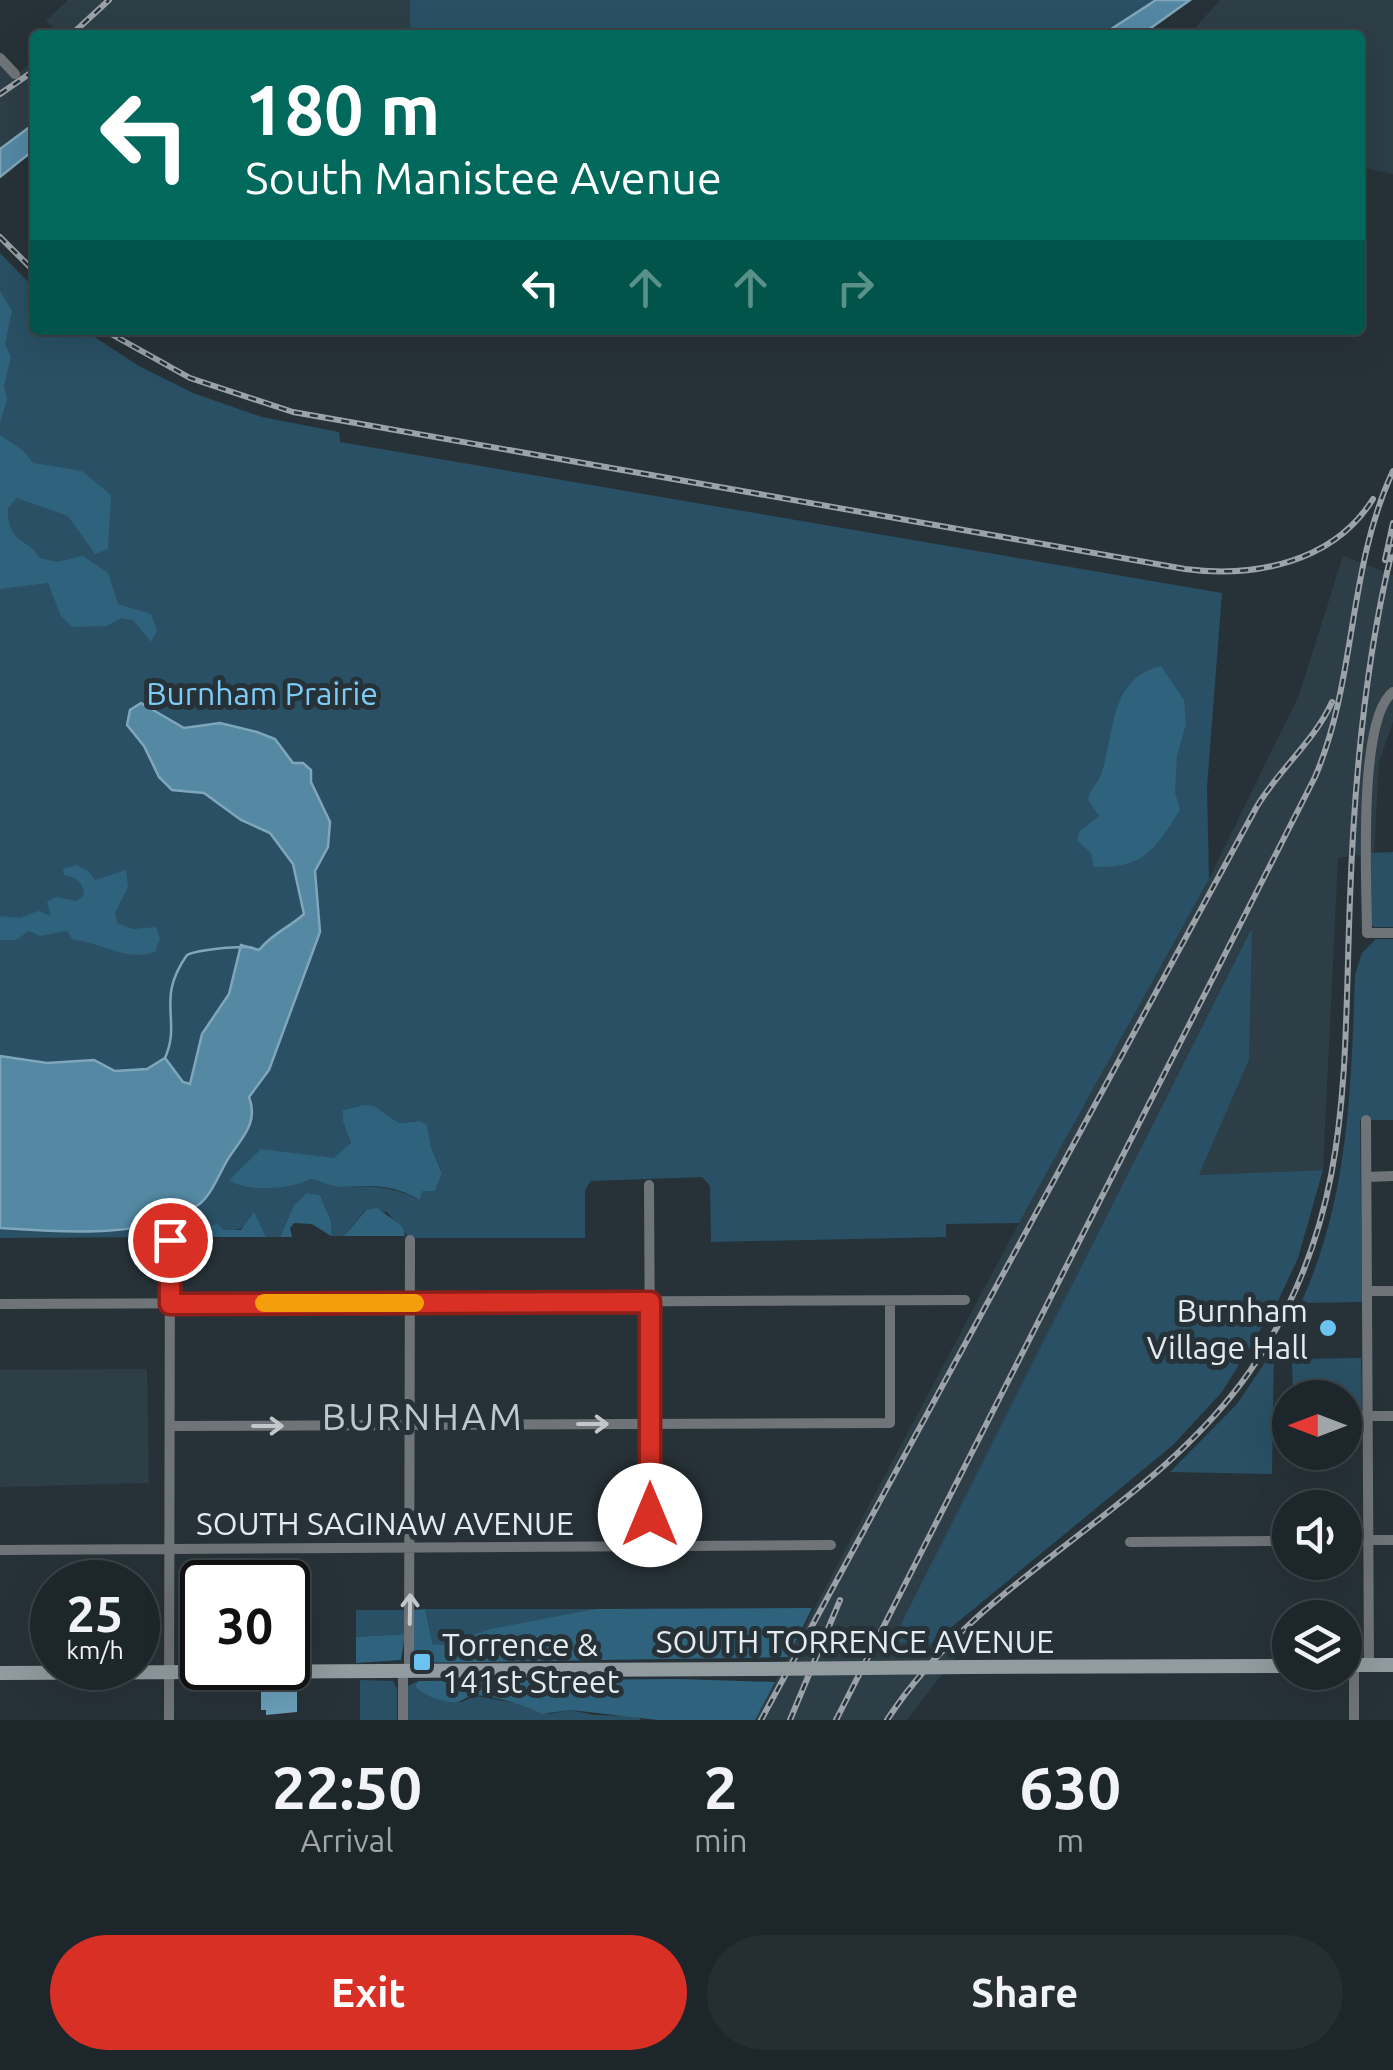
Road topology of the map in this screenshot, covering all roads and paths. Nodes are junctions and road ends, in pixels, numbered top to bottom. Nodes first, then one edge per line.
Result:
1 (0, 58) edge
2 (15, 74) dead end
3 (1393, 692) edge
4 (1393, 933) edge
5 (1366, 1120) dead end
6 (1367, 1176) junction
7 (1393, 1176) edge
8 (650, 1184) dead end
9 (170, 1240) dead end
10 (410, 1240) dead end
11 (1393, 1291) edge
12 (1368, 1292) junction
13 (964, 1300) dead end
14 (890, 1301) junction
15 (650, 1302) junction
16 (410, 1303) junction
17 (0, 1304) edge
18 (170, 1304) junction
19 (1362, 1416) edge
20 (1368, 1416) junction
21 (1393, 1416) edge
22 (650, 1424) junction
23 (410, 1425) junction
24 (170, 1426) junction
25 (1362, 1540) edge
26 (1368, 1540) junction
27 (1393, 1540) edge
28 (1272, 1541) edge
29 (1130, 1542) dead end
30 (831, 1545) dead end
31 (651, 1546) junction
32 (410, 1548) junction
33 (171, 1549) junction
34 (0, 1550) edge
35 (1362, 1602) edge
36 (1362, 1665) edge
37 (1393, 1665) edge
38 (1272, 1666) edge
39 (406, 1671) junction
40 (170, 1672) junction
41 (0, 1673) edge
42 (1355, 1690) edge
43 (169, 1720) edge
44 (403, 1720) edge
45 (1354, 1720) edge

1 - 2 street
3 - 4 street
5 - 6 street
6 - 7 street
6 - 12 street
8 - 15 street
9 - 18 street
10 - 16 street
11 - 12 street
12 - 20 street
13 - 14 street
14 - 15 street
14 - 22 street
15 - 16 street
15 - 22 street
16 - 18 street
16 - 23 street
17 - 18 street
18 - 24 street
19 - 20 street
20 - 21 street
20 - 26 street
23 -> 22 street
22 - 31 street
24 -> 23 street
23 - 32 street
24 - 33 street
25 - 26 street
26 - 27 street
26 - 35 street
28 - 29 street
30 - 31 street, SOUTH SAGINAW AVENUE
31 - 32 street, SOUTH SAGINAW AVENUE
32 - 33 street, SOUTH SAGINAW AVENUE
39 -> 32 street
33 - 34 street, SOUTH SAGINAW AVENUE
33 - 40 street
36 - 37 main road
38 - 39 main road, SOUTH TORRENCE AVENUE, bridge
39 - 40 main road, SOUTH TORRENCE AVENUE
39 - 44 street
40 - 41 main road, SOUTH TORRENCE AVENUE
40 - 43 street
42 - 45 street

